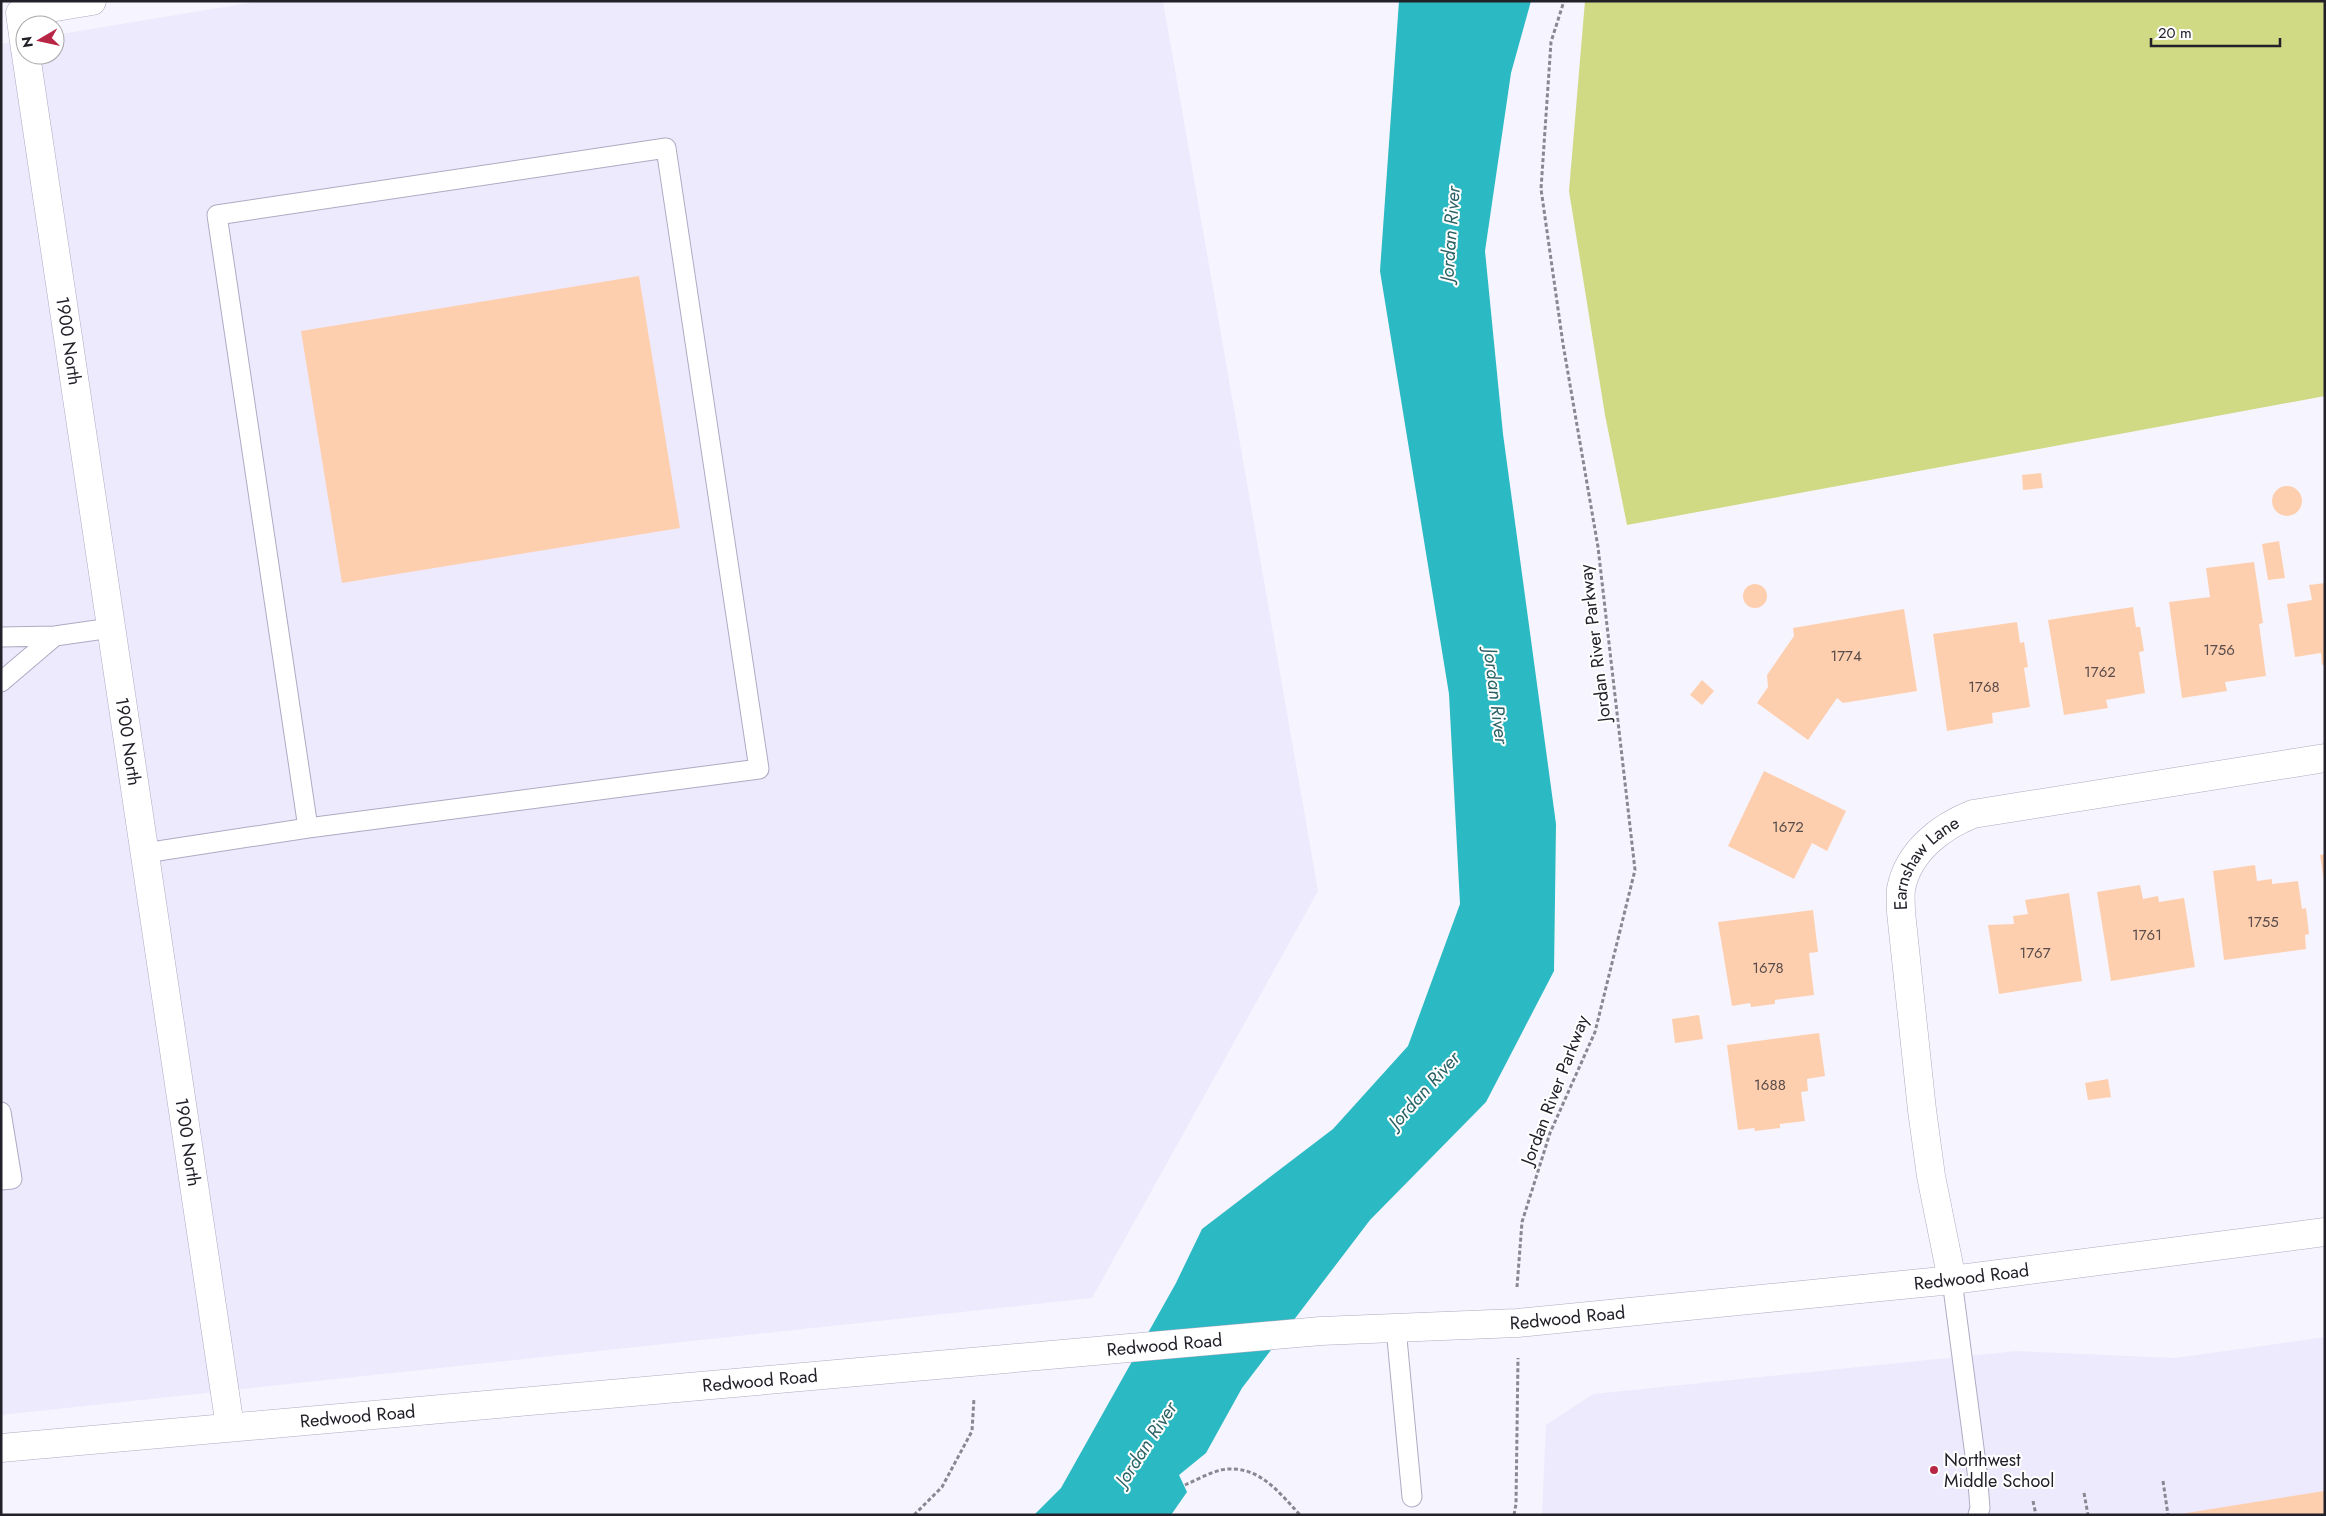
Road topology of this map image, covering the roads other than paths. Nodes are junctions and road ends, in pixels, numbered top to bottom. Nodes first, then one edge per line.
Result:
1 (92, 1) edge
2 (19, 7) edge
3 (27, 65) edge
4 (111, 628) junction
5 (55, 636) junction
6 (1, 637) edge
7 (1, 682) edge
8 (2325, 758) edge
9 (308, 828) junction
10 (145, 853) junction
11 (1, 1112) edge
12 (1, 1180) edge
13 (2325, 1232) edge
14 (1952, 1280) junction
15 (1396, 1328) junction
16 (230, 1427) junction
17 (1, 1448) edge
18 (1412, 1497) dead end
19 (1978, 1515) edge

1 - 2 street
3 - 4 street, 1900 North
4 - 5 lane
4 - 10 street, 1900 North
5 - 6 lane
5 - 7 lane
8 - 14 street, Earnshaw Lane
9 - 9 lane
9 - 10 lane
10 - 16 street, 1900 North
11 - 12 lane
13 - 14 street, Redwood Road
14 - 15 street, Redwood Road
14 - 19 lane
15 - 16 street, Redwood Road
15 - 18 lane
16 - 17 street, Redwood Road

